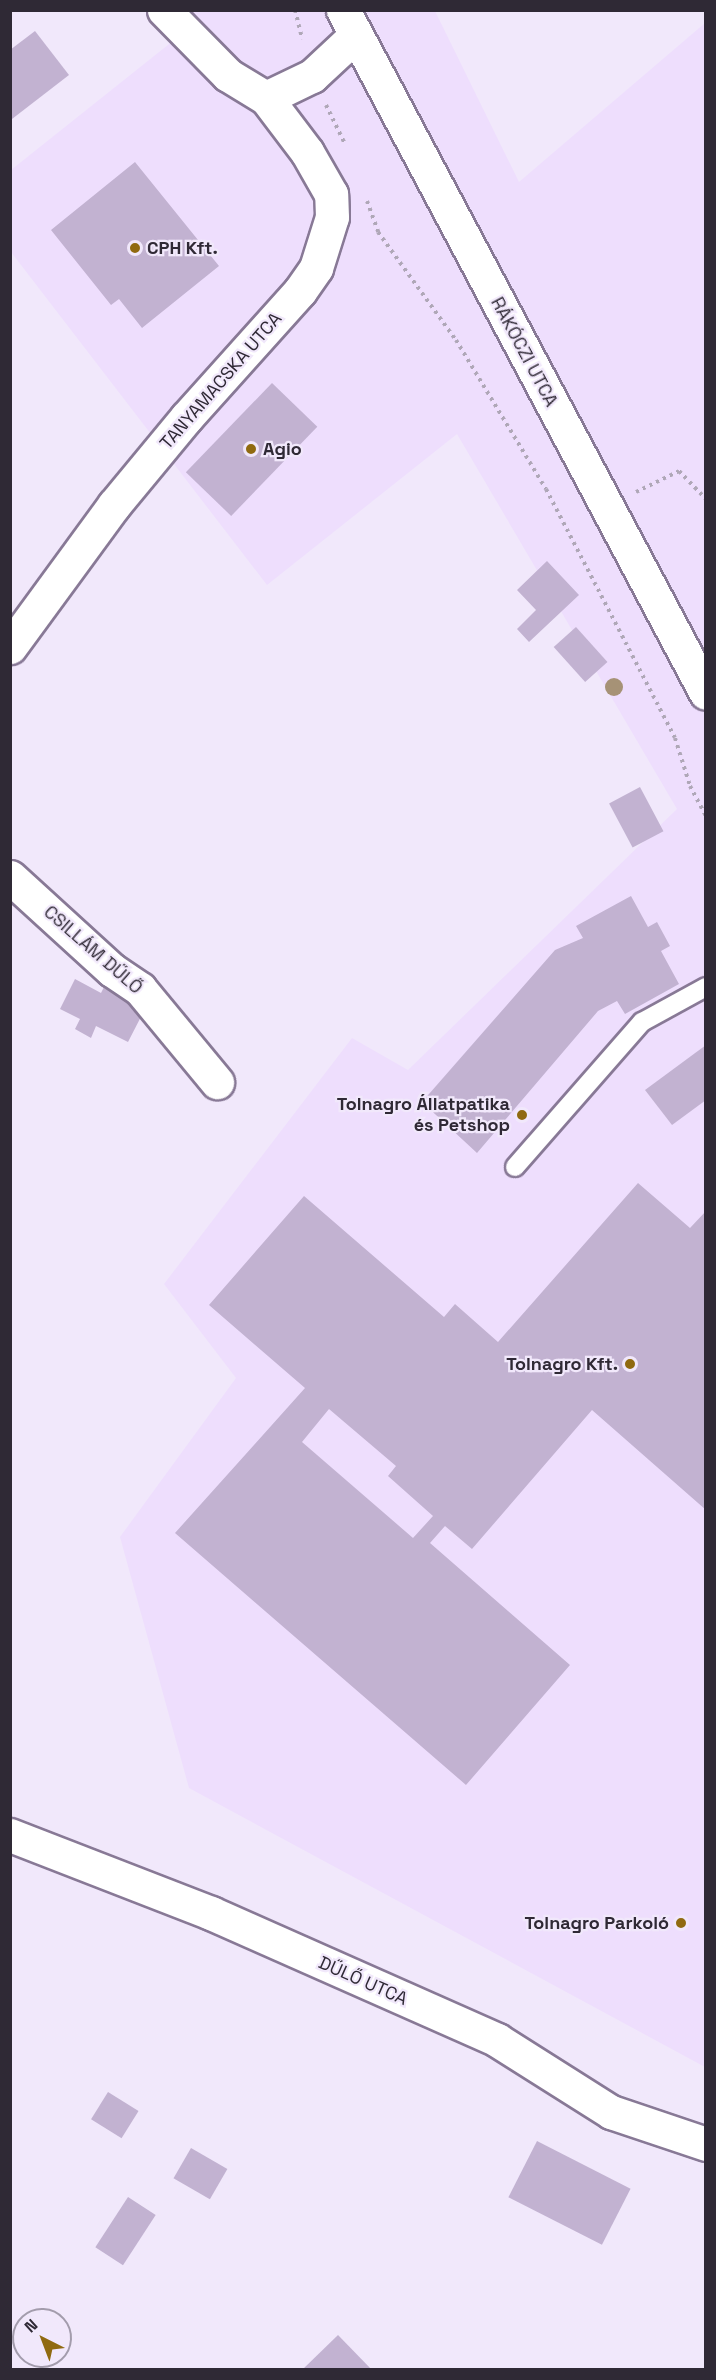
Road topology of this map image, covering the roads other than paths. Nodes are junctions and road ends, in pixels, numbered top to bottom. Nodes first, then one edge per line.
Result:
1 (164, 10) edge
2 (350, 23) edge
3 (266, 98) junction
4 (10, 647) edge
5 (705, 693) edge
6 (10, 878) edge
7 (705, 987) edge
8 (217, 1082) dead end
9 (515, 1167) dead end
10 (10, 1835) edge
11 (705, 2144) edge

1 - 3 street
2 - 3 street
2 - 5 street, RÁKÓCZI UTCA
3 - 4 street, TANYAMACSKA UTCA
6 - 8 street, CSILLÁM DŰLŐ
7 - 9 lane
10 - 11 street, DŰLŐ UTCA

